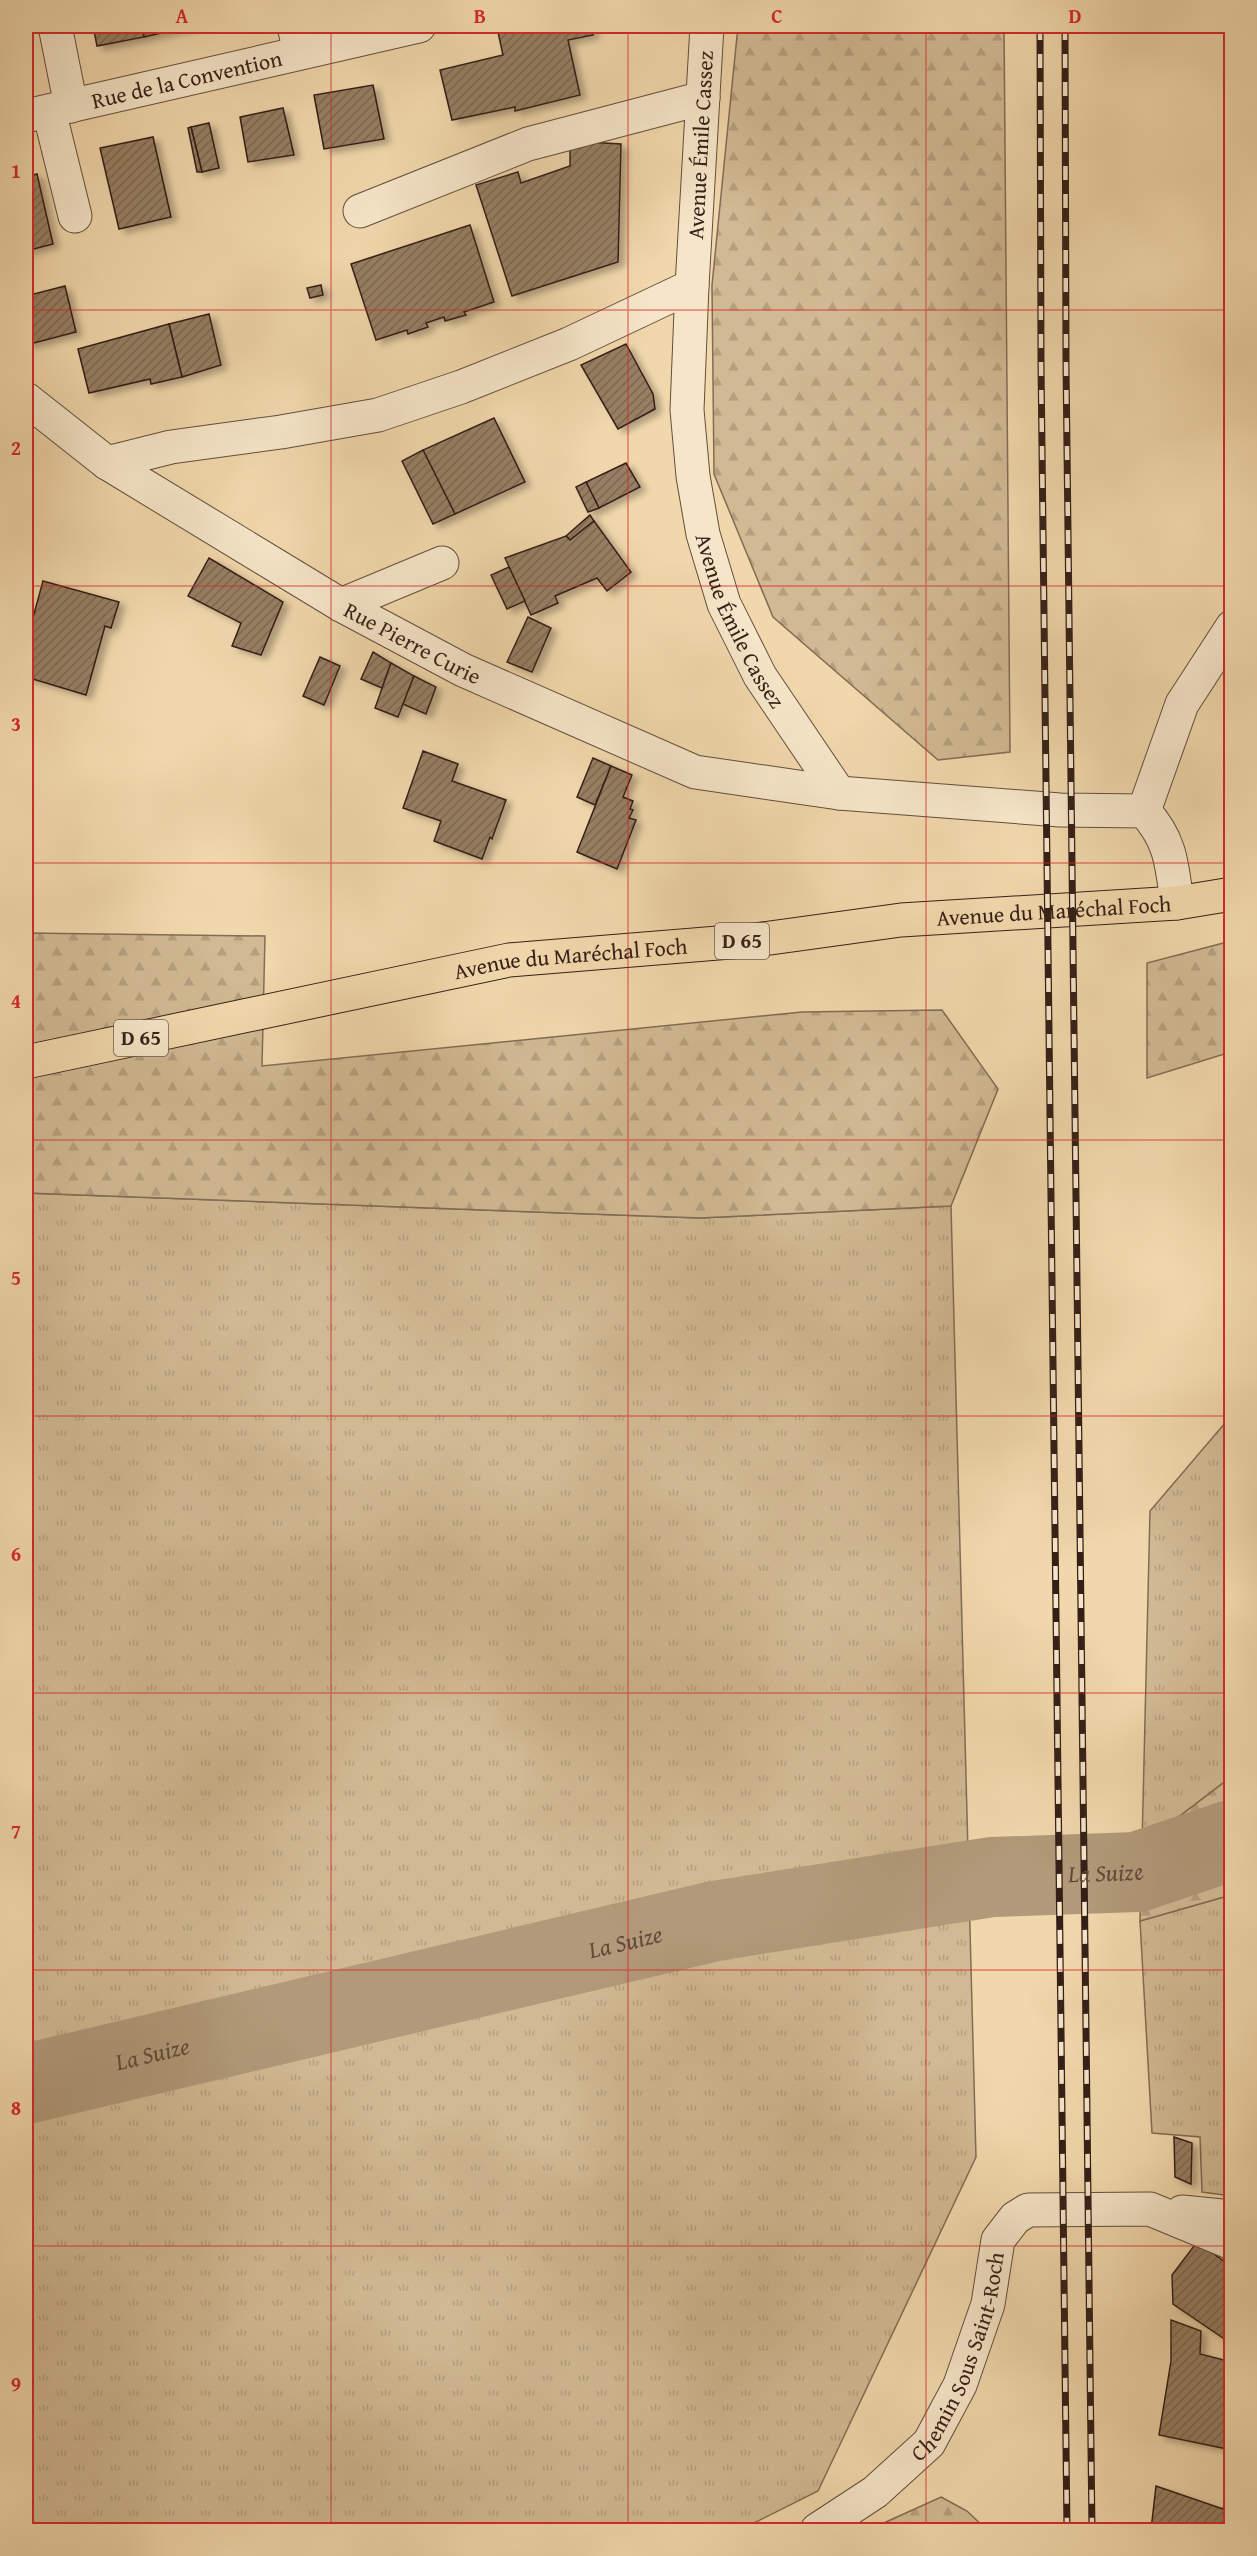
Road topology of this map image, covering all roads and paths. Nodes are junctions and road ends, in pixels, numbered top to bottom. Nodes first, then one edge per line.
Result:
1 (55, 26) edge
2 (419, 26) edge
3 (707, 26) edge
4 (297, 39) edge
5 (703, 98) junction
6 (40, 111) edge
7 (360, 211) dead end
8 (75, 216) dead end
9 (692, 286) junction
10 (26, 399) edge
11 (107, 463) junction
12 (442, 563) dead end
13 (340, 604) junction
14 (1232, 627) edge
15 (839, 793) junction
16 (1144, 811) junction
17 (1232, 894) edge
18 (1177, 903) junction
19 (26, 1062) edge
20 (1150, 2209) junction
21 (1232, 2217) edge
22 (1232, 2243) edge
23 (817, 2530) edge

1 - 6 street
2 - 4 street, Rue de la Convention
3 - 5 street, Avenue Émile Cassez
4 - 6 street, Rue de la Convention
5 - 7 street
5 - 9 street, Avenue Émile Cassez
6 - 8 street
9 - 11 street
9 - 15 street, Avenue Émile Cassez
10 - 11 street, Rue Pierre Curie
11 - 13 street, Rue Pierre Curie
12 - 13 street
13 - 15 street, Rue Pierre Curie
14 - 16 street
15 - 16 street
16 - 18 street
17 - 18 main road, Avenue du Maréchal Foch / D 65
18 - 19 main road, Avenue du Maréchal Foch / D 65
20 - 21 street
20 - 22 street, Chemin Sous Saint-Roch
20 - 23 street, Chemin Sous Saint-Roch

